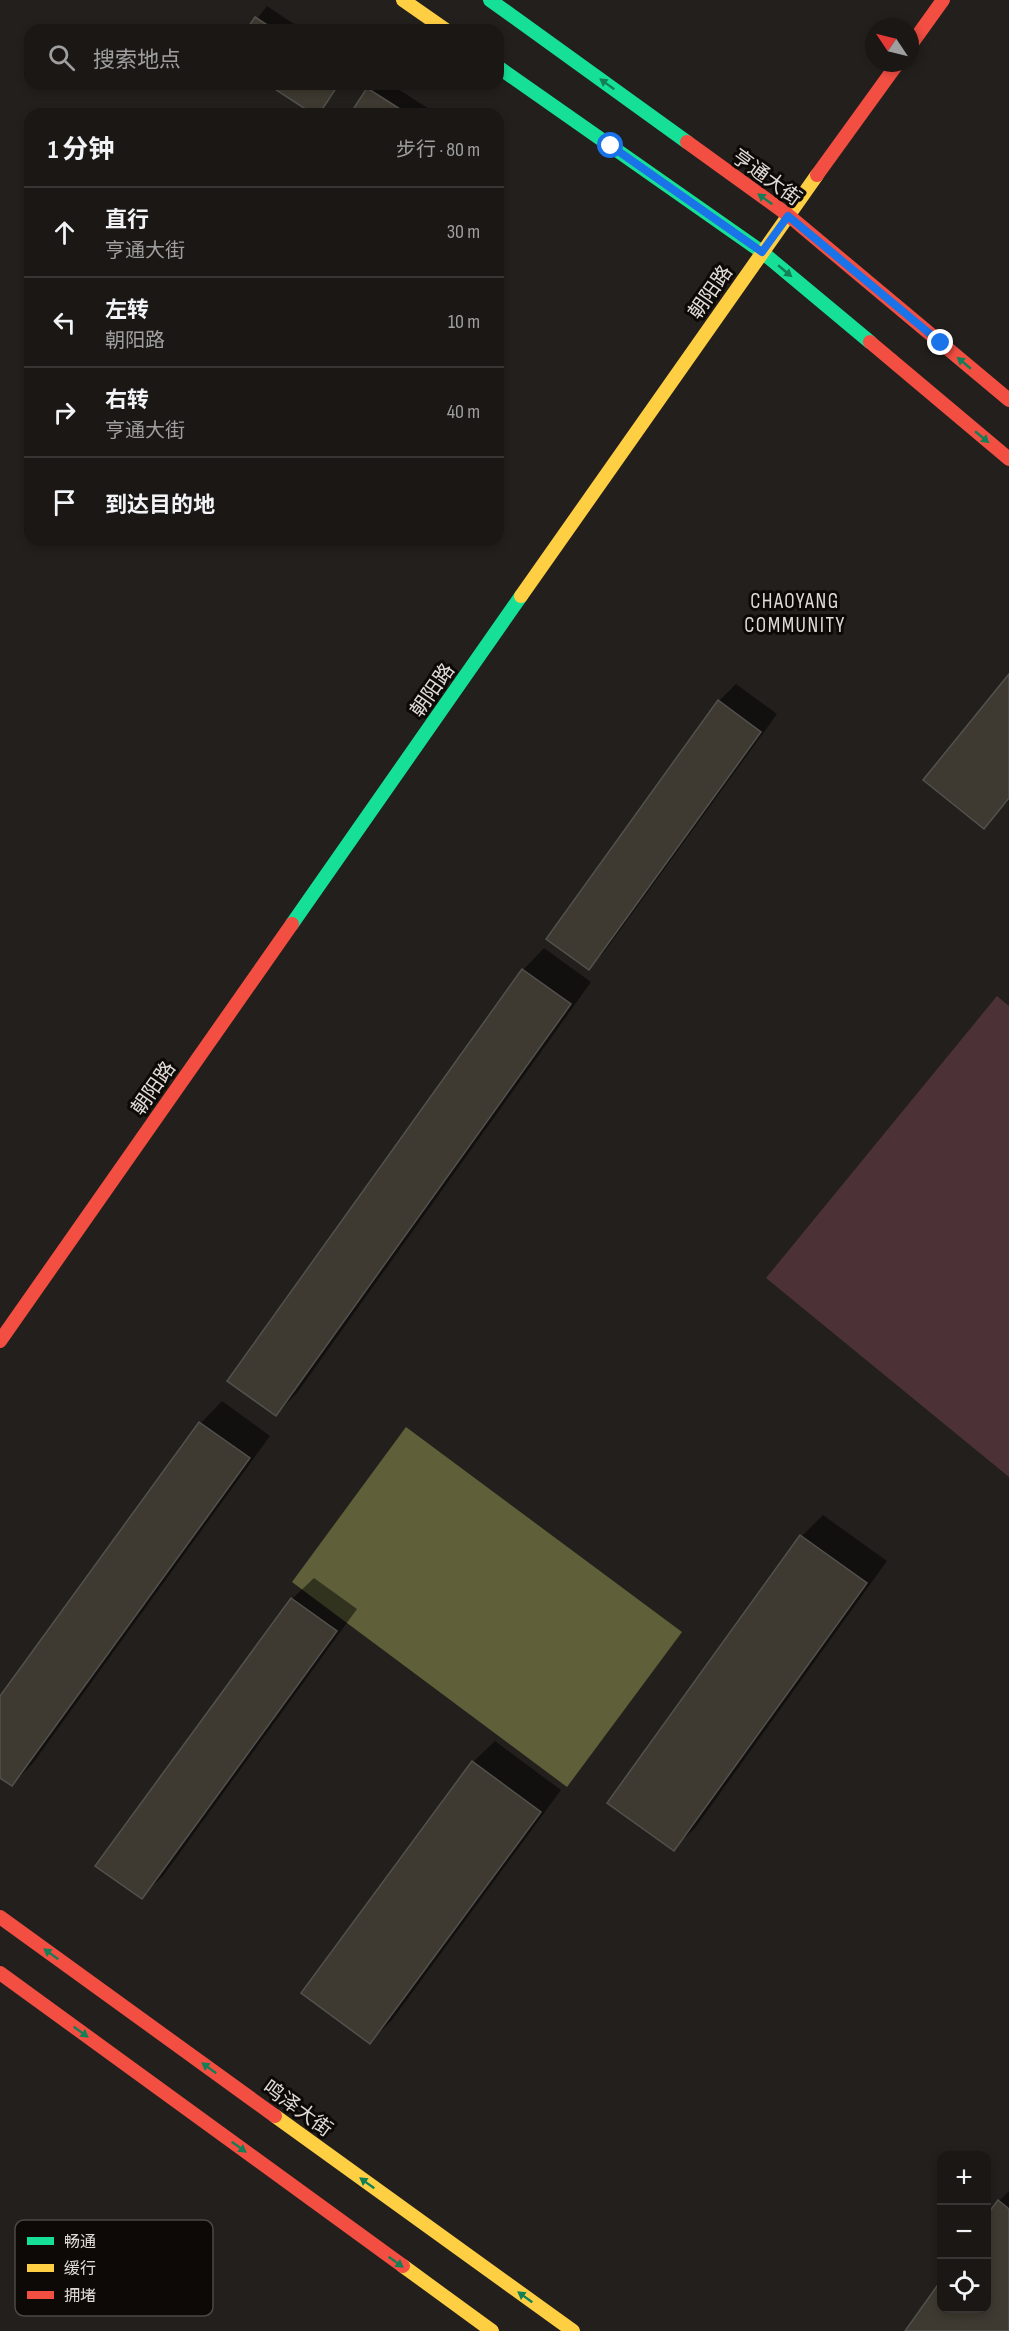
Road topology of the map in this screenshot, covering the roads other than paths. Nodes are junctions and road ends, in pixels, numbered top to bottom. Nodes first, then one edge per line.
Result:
1 (404, 0) edge
2 (490, 0) edge
3 (943, 0) edge
4 (438, 24) edge
5 (919, 33) edge
6 (504, 71) edge
7 (892, 72) edge
8 (788, 216) junction
9 (762, 252) junction
10 (1009, 400) edge
11 (1009, 459) edge
12 (0, 1341) edge
13 (0, 1917) edge
14 (0, 1973) edge
15 (492, 2331) edge
16 (573, 2331) edge

1 - 4 street
8 -> 2 street, 亨通大街
3 - 5 street
6 - 9 street
7 - 8 street, 朝阳路
8 - 9 street, 朝阳路
10 -> 8 street, 亨通大街
9 -> 11 street
9 - 12 street, 朝阳路
16 -> 13 street, 鸣泽大街
14 -> 15 street

